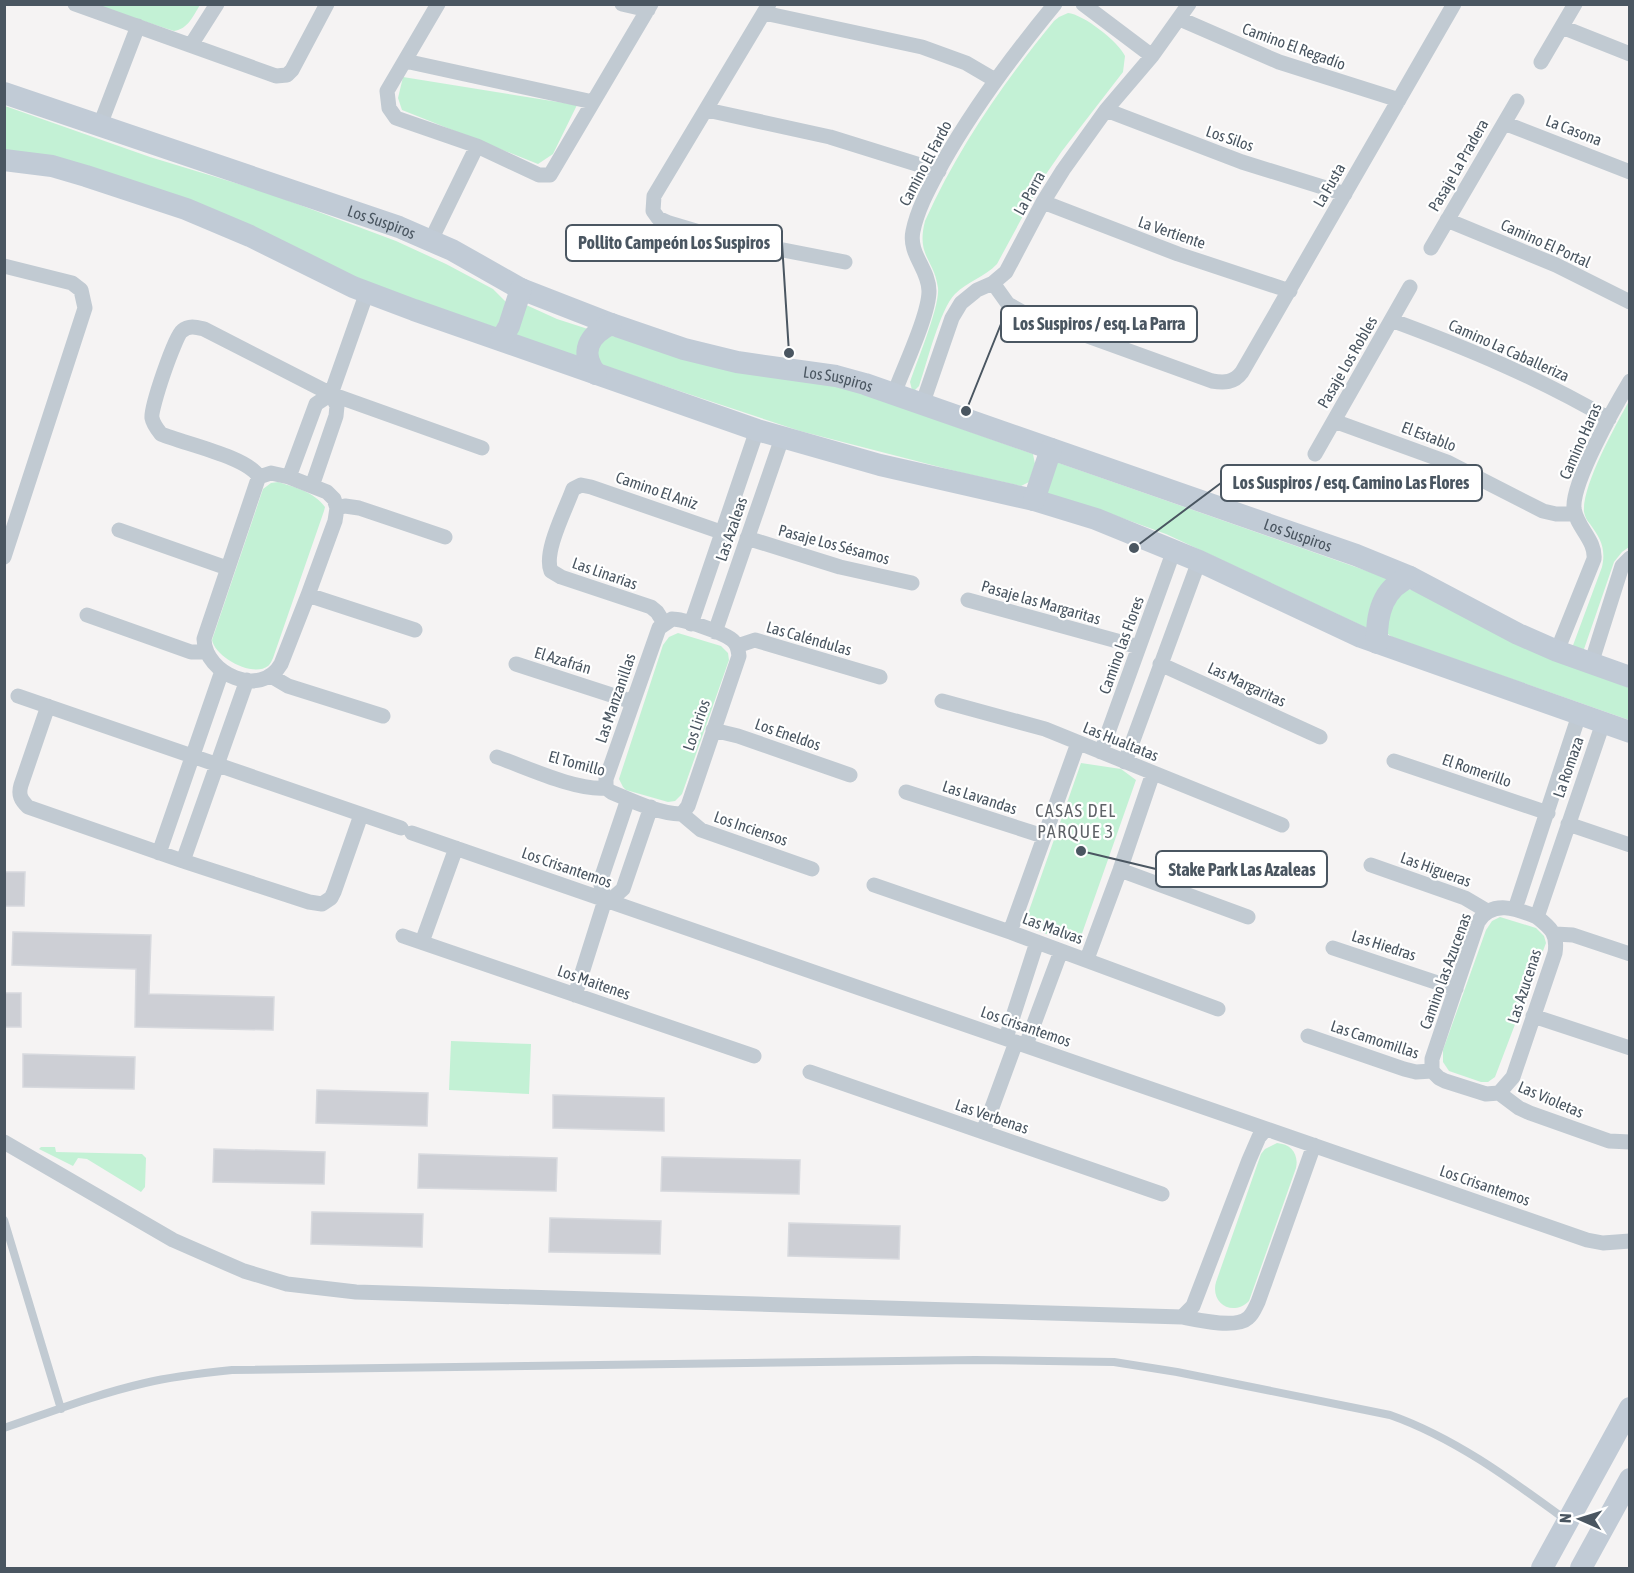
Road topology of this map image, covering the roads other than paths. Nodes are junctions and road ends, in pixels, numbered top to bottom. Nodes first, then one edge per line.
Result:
1 (75, 4) edge
2 (217, 4) edge
3 (327, 4) edge
4 (438, 4) edge
5 (622, 4) edge
6 (1055, 4) edge
7 (1083, 4) edge
8 (1189, 4) edge
9 (1454, 4) edge
10 (1575, 4) edge
11 (649, 7) edge
12 (766, 9) edge
13 (1179, 19) junction
14 (138, 26) junction
15 (1562, 27) junction
16 (191, 45) junction
17 (1629, 54) edge
18 (1152, 56) junction
19 (405, 61) junction
20 (1541, 62) dead end
21 (995, 80) junction
22 (4, 93) edge
23 (1399, 100) junction
24 (1517, 101) dead end
25 (593, 102) junction
26 (707, 110) junction
27 (1106, 110) junction
28 (1504, 123) junction
29 (100, 125) junction
30 (477, 146) junction
31 (4, 160) edge
32 (939, 171) junction
33 (1629, 172) edge
34 (1345, 194) junction
35 (1043, 202) junction
36 (1447, 220) junction
37 (431, 240) junction
38 (1431, 248) dead end
39 (845, 262) dead end
40 (4, 266) edge
41 (993, 284) junction
42 (1410, 287) dead end
43 (521, 290) junction
44 (1290, 291) junction
45 (367, 292) junction
46 (1629, 302) edge
47 (1391, 320) junction
48 (611, 324) junction
49 (501, 340) junction
50 (596, 374) junction
51 (1629, 381) edge
52 (330, 394) junction
53 (894, 394) junction
54 (922, 405) junction
55 (1609, 419) junction
56 (1334, 421) junction
57 (757, 430) junction
58 (782, 438) junction
59 (482, 448) dead end
60 (1051, 449) junction
61 (1315, 454) dead end
62 (259, 477) junction
63 (289, 477) junction
64 (581, 485) joint
65 (312, 486) junction
66 (1034, 500) junction
67 (337, 507) junction
68 (1575, 514) junction
69 (119, 531) dead end
70 (721, 532) junction
71 (445, 537) dead end
72 (747, 538) junction
73 (1174, 550) junction
74 (4, 556) edge
75 (1629, 558) edge
76 (1200, 561) junction
77 (227, 568) junction
78 (1410, 577) junction
79 (912, 583) dead end
80 (308, 595) junction
81 (968, 600) dead end
82 (87, 615) dead end
83 (664, 622) junction
84 (691, 624) junction
85 (415, 630) dead end
86 (715, 632) junction
87 (1377, 643) junction
88 (737, 646) junction
89 (1139, 647) junction
90 (1557, 651) junction
91 (207, 652) junction
92 (516, 664) dead end
93 (1160, 664) junction
94 (1591, 664) junction
95 (222, 671) junction
96 (271, 676) junction
97 (880, 677) dead end
98 (1629, 677) edge
99 (247, 680) junction
100 (18, 696) dead end
101 (942, 700) dead end
102 (633, 702) junction
103 (48, 706) junction
104 (1579, 715) junction
105 (383, 716) dead end
106 (1603, 723) junction
107 (713, 730) junction
108 (1629, 732) edge
109 (1320, 737) dead end
110 (1078, 743) junction
111 (1101, 752) junction
112 (193, 757) junction
113 (497, 757) dead end
114 (1394, 761) dead end
115 (1125, 762) junction
116 (216, 765) junction
117 (1153, 773) junction
118 (850, 775) dead end
119 (606, 788) junction
120 (906, 792) dead end
121 (628, 799) junction
122 (651, 807) junction
123 (1548, 813) junction
124 (682, 814) junction
125 (361, 815) junction
126 (1568, 824) junction
127 (1282, 825) dead end
128 (1043, 836) junction
129 (1629, 845) edge
130 (456, 848) junction
131 (159, 853) junction
132 (183, 861) junction
133 (1371, 865) dead end
134 (812, 869) dead end
135 (1120, 870) junction
136 (874, 885) dead end
137 (605, 900) junction
138 (1515, 909) junction
139 (1486, 911) junction
140 (1537, 916) junction
141 (1248, 917) dead end
142 (1010, 932) junction
143 (1555, 934) junction
144 (404, 936) dead end
145 (422, 942) junction
146 (1037, 942) junction
147 (1334, 948) dead end
148 (1061, 951) junction
149 (1629, 954) edge
150 (1087, 959) junction
151 (1456, 989) junction
152 (575, 995) junction
153 (1218, 1009) dead end
154 (1533, 1016) junction
155 (1308, 1036) dead end
156 (1016, 1042) junction
157 (1629, 1048) edge
158 (754, 1056) dead end
159 (1432, 1071) junction
160 (810, 1072) dead end
161 (1499, 1093) junction
162 (1266, 1130) junction
163 (983, 1132) junction
164 (4, 1142) edge
165 (1628, 1142) edge
166 (1314, 1145) junction
167 (1162, 1194) dead end
168 (4, 1220) edge
169 (1629, 1241) edge
170 (1182, 1317) junction
171 (1629, 1408) edge
172 (61, 1409) junction
173 (4, 1428) edge
174 (1629, 1479) edge
175 (1567, 1521) junction
176 (1542, 1569) edge
177 (1581, 1569) edge

1 - 14 street
2 - 16 street
3 - 16 street
4 - 19 street
5 - 11 street
6 - 21 street, Camino El Fardo
7 - 18 street
8 - 13 street, La Parra
9 - 23 street, La Fusta
10 - 15 street
11 - 25 street
12 - 21 street
12 - 26 street
13 - 18 street, La Parra
13 - 23 street, Camino El Regadío
14 - 16 street
14 - 29 street
15 - 17 street
15 - 20 street
18 - 27 street, La Parra
19 - 25 street
19 - 30 street
21 - 32 street, Camino El Fardo
22 - 29 street, Los Suspiros
23 - 34 street, La Fusta
24 - 28 street, Pasaje La Pradera
25 - 30 street
26 - 32 street
26 - 39 street
27 - 34 street, Los Silos
27 - 35 street, La Parra
28 - 33 street, La Casona
28 - 36 street, Pasaje La Pradera
29 - 37 street, Los Suspiros
30 - 37 street
31 - 45 street
32 - 53 street, Camino El Fardo
34 - 44 street, La Fusta
35 - 41 street, La Parra
35 - 44 street, La Vertiente
36 - 38 street, Pasaje La Pradera
36 - 46 street, Camino El Portal
37 - 43 street, Los Suspiros
40 - 74 street
41 - 44 street, La Fusta
41 - 54 street, La Parra
42 - 47 street, Pasaje Los Robles
43 - 48 street, Los Suspiros
43 - 49 street
45 - 49 street
45 - 52 street
47 - 55 street, Camino La Caballeriza
47 - 56 street, Pasaje Los Robles
48 - 50 street
48 - 53 street, Los Suspiros
49 - 50 street
50 - 57 street
51 - 55 street, Camino Haras
52 - 59 street
52 - 62 street
52 - 63 street
52 - 65 street
53 - 54 street, Los Suspiros
54 - 60 street, Los Suspiros
55 - 68 street, Camino Haras
56 - 61 street, Pasaje Los Robles
56 - 68 street, El Establo
57 - 58 street
57 - 70 street, Las Azaleas
58 - 66 street
58 - 72 street, Las Azaleas
60 - 66 street
60 - 78 street, Los Suspiros
62 - 63 street
62 - 77 street
63 - 65 street
64 - 70 street, Camino El Aniz
64 - 83 street, Las Linarias
65 - 67 street
66 - 73 street
67 - 71 street
67 - 80 street
68 - 90 street
69 - 77 street
70 - 84 street, Las Azaleas
72 - 79 street, Pasaje Los Sésamos
72 - 86 street, Las Azaleas
73 - 76 street
73 - 89 street, Camino las Flores
75 - 94 street
76 - 87 street
76 - 93 street
77 - 91 street
78 - 87 street
78 - 90 street, Los Suspiros
80 - 85 street
80 - 96 street
81 - 89 street, Pasaje las Margaritas
82 - 91 street
83 - 84 street
83 - 102 street, Las Manzanillas
84 - 86 street
86 - 88 street
87 - 104 street
88 - 97 street, Las Caléndulas
88 - 107 street, Los Lirios
89 - 111 street, Camino las Flores
90 - 94 street, Los Suspiros
91 - 95 street
92 - 102 street, El Azafrán
93 - 109 street, Las Margaritas
93 - 115 street
94 - 98 street, Los Suspiros
95 - 99 street
95 - 112 street
96 - 99 street
96 - 105 street
99 - 116 street
100 - 103 street, Los Crisantemos
101 - 110 street, Las Hualtatas
102 - 119 street, Las Manzanillas
103 - 112 street, Los Crisantemos
103 - 131 street
104 - 106 street
104 - 123 street, La Romaza
106 - 108 street
106 - 126 street, La Romaza
107 - 118 street, Los Eneldos
107 - 124 street, Los Lirios
110 - 111 street, Las Hualtatas
110 - 128 street
111 - 115 street, Las Hualtatas
112 - 116 street, Los Crisantemos
112 - 131 street
113 - 119 street, El Tomillo
114 - 123 street, El Romerillo
115 - 117 street, Las Hualtatas
116 - 125 street, Los Crisantemos
116 - 132 street
117 - 127 street, Las Hualtatas
117 - 135 street
119 - 121 street, El Tomillo
120 - 128 street, Las Lavandas
121 - 122 street, El Tomillo
121 - 137 street
122 - 124 street, El Tomillo
122 - 137 street
123 - 138 street
124 - 134 street, Los Inciensos
125 - 130 street, Los Crisantemos
125 - 132 street
126 - 129 street
126 - 140 street
128 - 142 street
130 - 137 street, Los Crisantemos
130 - 145 street
131 - 132 street
133 - 139 street, Las Higueras
135 - 141 street
135 - 150 street
136 - 142 street, Las Malvas
137 - 152 street
137 - 156 street, Los Crisantemos
138 - 139 street, Camino las Azucenas
138 - 140 street, Camino las Azucenas
139 - 151 street, Camino las Azucenas
140 - 143 street, Las Azucenas
142 - 146 street, Las Malvas
143 - 149 street
143 - 154 street, Las Azucenas
144 - 145 street, Los Maitenes
145 - 152 street, Los Maitenes
146 - 148 street, Las Malvas
146 - 156 street
147 - 151 street, Las Hiedras
148 - 150 street, Las Malvas
148 - 156 street
150 - 153 street, Las Malvas
151 - 159 street, Camino las Azucenas
152 - 158 street, Los Maitenes
154 - 157 street
154 - 161 street, Las Azucenas
155 - 159 street, Las Camomillas
156 - 162 street, Los Crisantemos
156 - 163 street
159 - 161 street, Las Violetas
160 - 163 street, Las Verbenas
161 - 165 street, Las Violetas
162 - 166 street, Los Crisantemos
162 - 170 street
163 - 167 street, Las Verbenas
164 - 170 street
166 - 169 street, Los Crisantemos
166 - 170 street
168 - 172 lane
171 - 175 street
172 - 173 lane
172 - 175 lane
174 - 177 street
175 - 176 street

